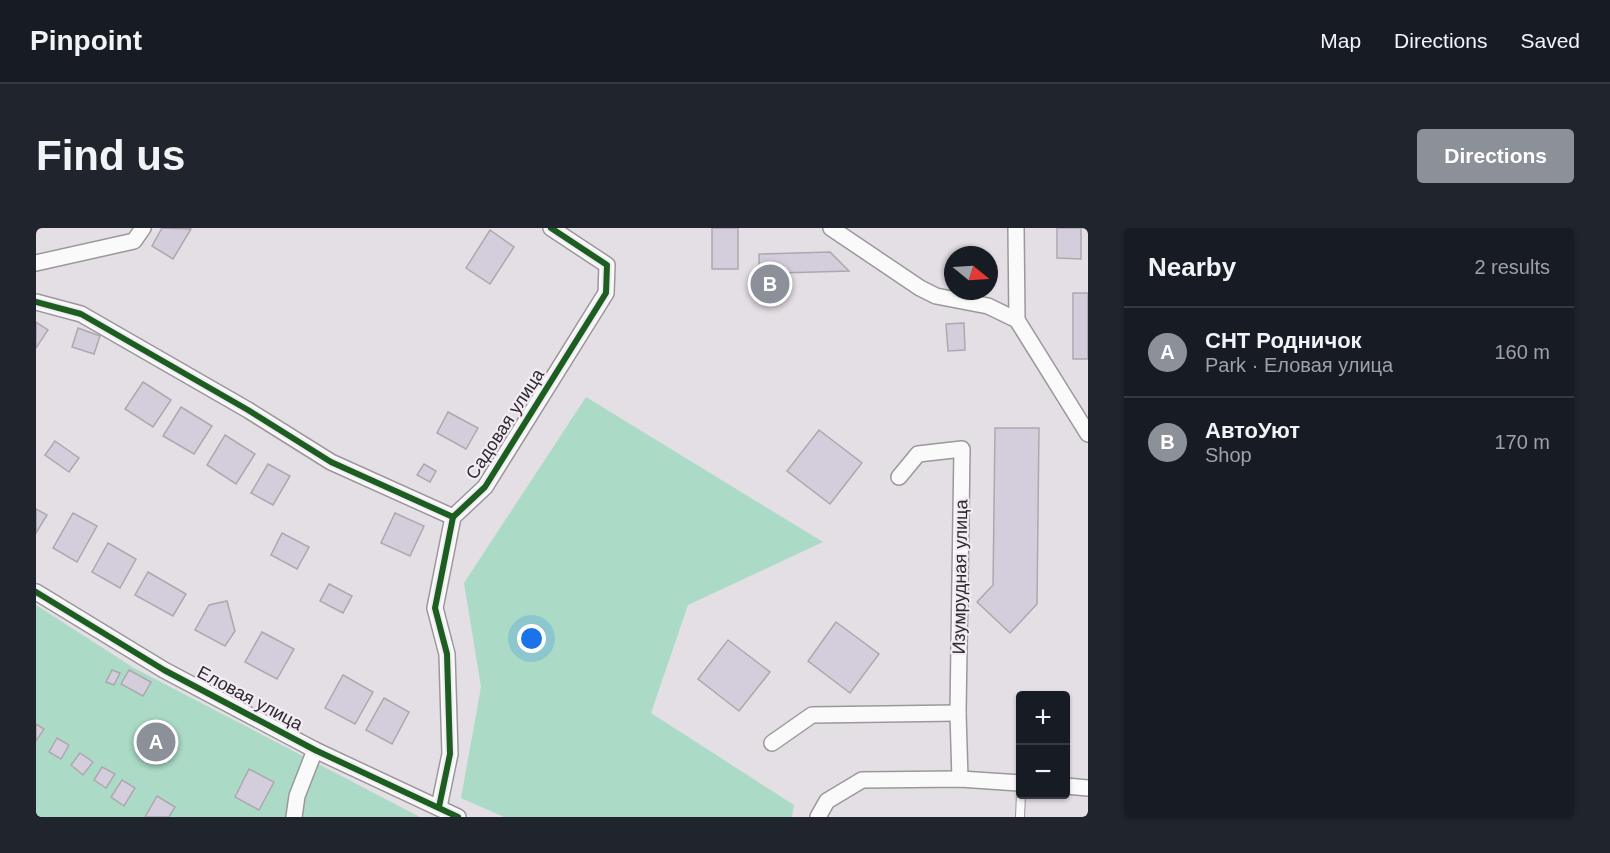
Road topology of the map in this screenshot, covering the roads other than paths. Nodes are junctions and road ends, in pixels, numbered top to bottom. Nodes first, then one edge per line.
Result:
1 (143, 228) edge
2 (551, 228) edge
3 (831, 228) edge
4 (1016, 228) edge
5 (36, 263) edge
6 (36, 302) edge
7 (1017, 320) junction
8 (1088, 434) edge
9 (899, 477) dead end
10 (453, 517) junction
11 (36, 592) edge
12 (958, 713) junction
13 (772, 743) dead end
14 (315, 750) junction
15 (960, 779) junction
16 (1016, 783) edge
17 (1070, 786) edge
18 (1088, 788) edge
19 (1021, 799) edge
20 (439, 807) junction
21 (294, 817) edge
22 (458, 817) edge
23 (818, 817) edge
24 (1020, 817) edge

1 - 5 street
2 - 10 street, Садовая улица
3 - 7 street
4 - 7 street
6 - 10 street
7 - 8 street
9 - 12 street, Изумрудная улица
10 - 20 street
11 - 14 street, Еловая улица
12 - 13 street
12 - 15 street, Изумрудная улица
14 - 20 street, Еловая улица
14 - 21 street
15 - 16 street
15 - 23 street
17 - 18 street
19 - 24 lane
20 - 22 street, Еловая улица

